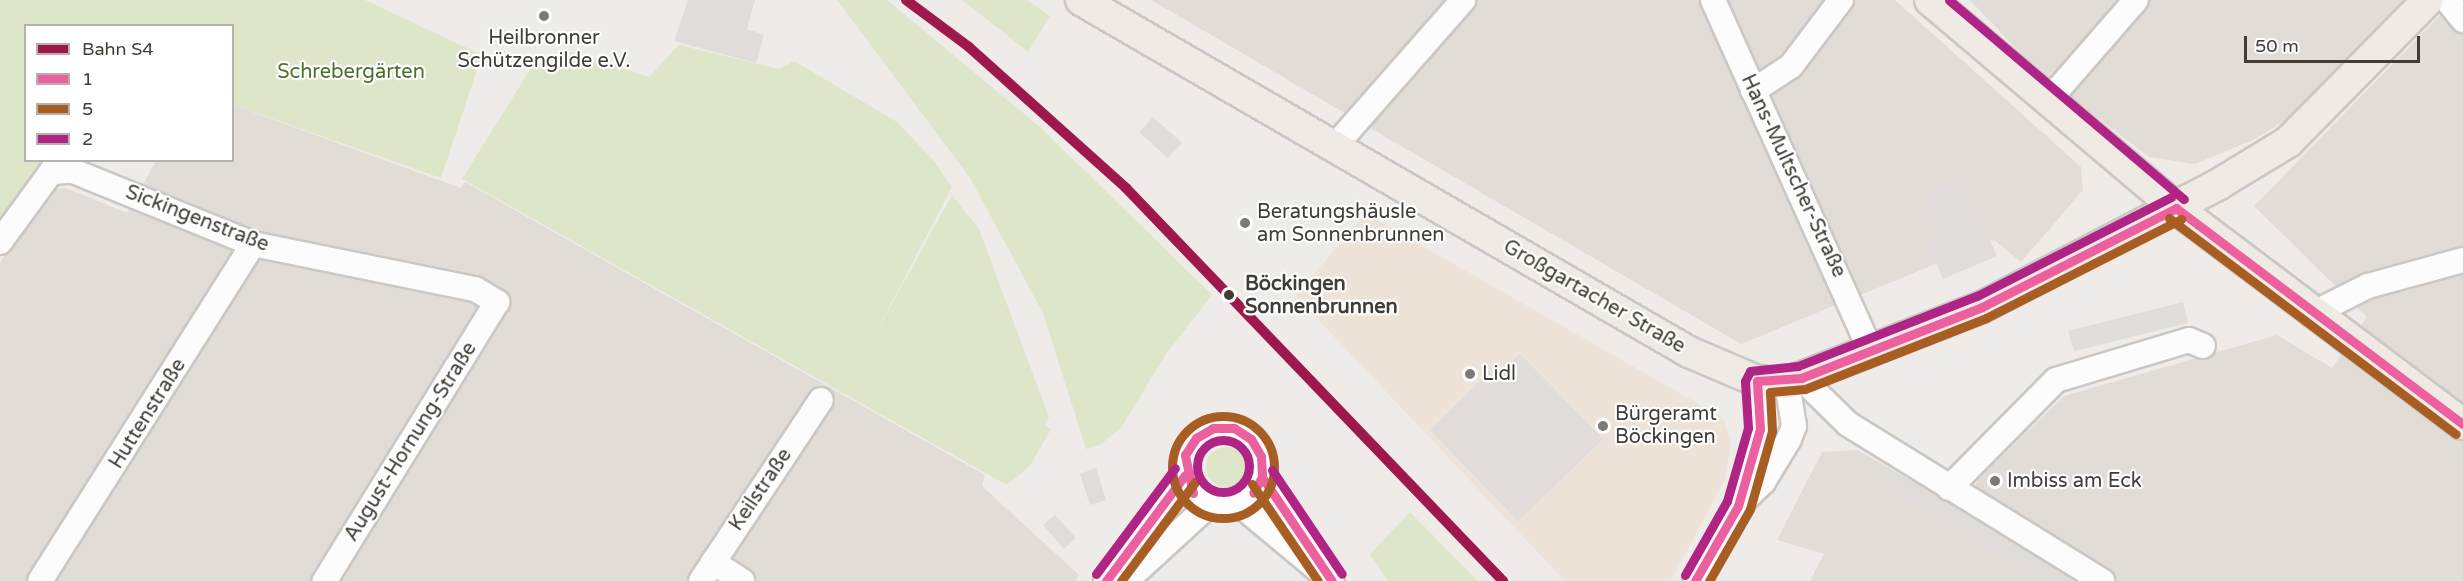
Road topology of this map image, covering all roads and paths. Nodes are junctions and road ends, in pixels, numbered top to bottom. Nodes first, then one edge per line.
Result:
1 (1080, 0) edge
2 (1463, 0) edge
3 (1713, 0) edge
4 (1841, 0) edge
5 (1930, 0) edge
6 (2136, 0) edge
7 (2428, 0) edge
8 (2447, 0) edge
9 (2463, 20) edge
10 (1753, 91) junction
11 (2047, 102) junction
12 (1334, 147) junction
13 (2176, 208) junction
14 (0, 242) edge
15 (253, 244) junction
16 (2463, 260) edge
17 (497, 302) joint
18 (2312, 314) junction
19 (2203, 346) dead end
20 (1871, 352) junction
21 (1757, 381) junction
22 (1794, 381) junction
23 (821, 400) dead end
24 (2463, 424) edge
25 (1185, 475) junction
26 (1262, 477) junction
27 (1949, 488) junction
28 (1238, 503) junction
29 (1210, 504) junction
30 (1738, 506) junction
31 (707, 572) edge
32 (1328, 578) edge
33 (40, 581) edge
34 (325, 581) edge
35 (742, 581) edge
36 (1106, 581) edge
37 (1126, 581) edge
38 (1695, 581) edge
39 (2102, 581) edge

1 - 12 main road, Großgartacher Straße
2 - 12 street
3 - 10 street, Hans-Multscher-Straße
4 - 10 street
5 - 11 main road
6 - 11 street
7 - 13 main road
8 - 9 street
10 - 20 street, Hans-Multscher-Straße
11 - 13 main road
12 - 21 main road, Großgartacher Straße
13 - 18 main road
13 - 20 main road
14 - 15 street, Sickingenstraße
15 - 17 street, Sickingenstraße
15 - 33 street, Huttenstraße
16 - 18 street
17 - 34 street, August-Hornung-Straße
18 - 24 main road
19 - 27 street
20 - 22 main road
21 - 22 main road, Großgartacher Straße
21 - 30 street
22 - 27 street
22 - 30 street
23 - 31 street, Keilstraße
25 - 26 street
25 - 29 street
25 - 36 street
26 - 28 street
26 - 32 street
27 - 39 street
28 - 29 street
28 - 32 street
29 - 37 street
30 - 38 street
31 - 35 street

